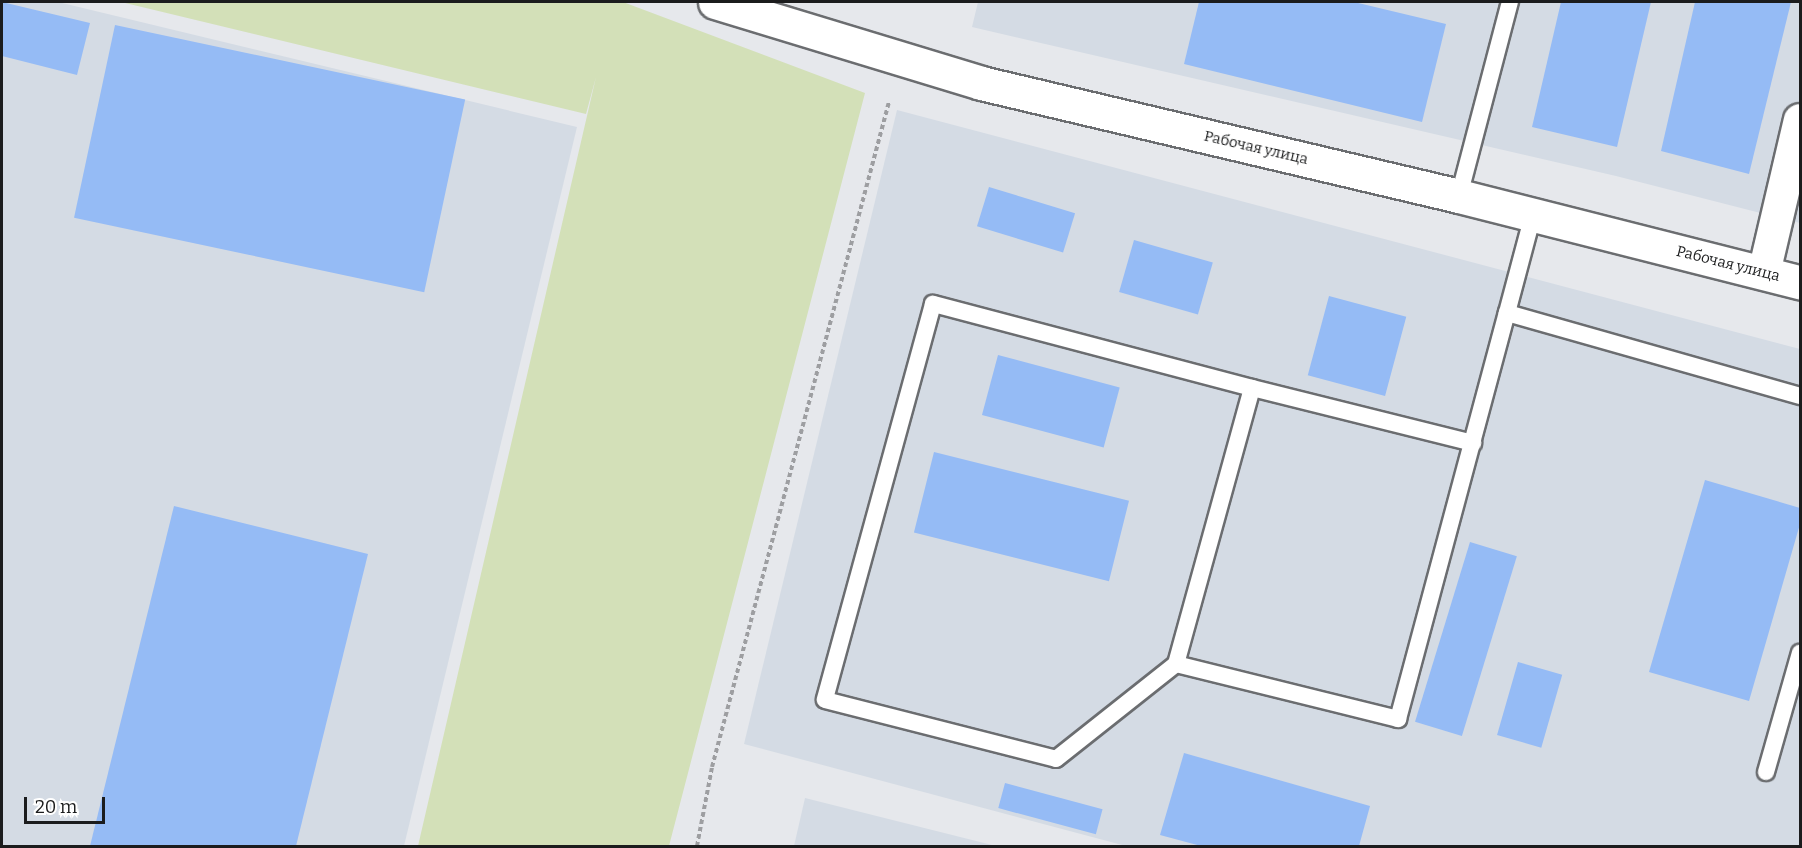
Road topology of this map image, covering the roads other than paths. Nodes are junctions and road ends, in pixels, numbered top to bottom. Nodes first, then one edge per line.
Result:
1 (715, 2) edge
2 (1510, 2) edge
3 (1800, 120) edge
4 (1459, 196) junction
5 (1533, 215) junction
6 (1764, 273) junction
7 (1800, 282) edge
8 (1507, 313) junction
9 (1252, 388) junction
10 (1800, 396) edge
11 (1473, 443) junction
12 (1800, 653) edge
13 (1176, 664) junction
14 (1766, 772) dead end

1 - 4 main road, Рабочая улица
2 - 4 lane
3 - 6 street
4 - 5 main road, Рабочая улица
5 - 6 main road, Рабочая улица
5 - 8 lane
6 - 7 main road, Рабочая улица
8 - 10 lane
8 - 11 lane
9 - 11 lane
9 - 13 lane
9 - 13 lane
11 - 13 lane
12 - 14 lane

